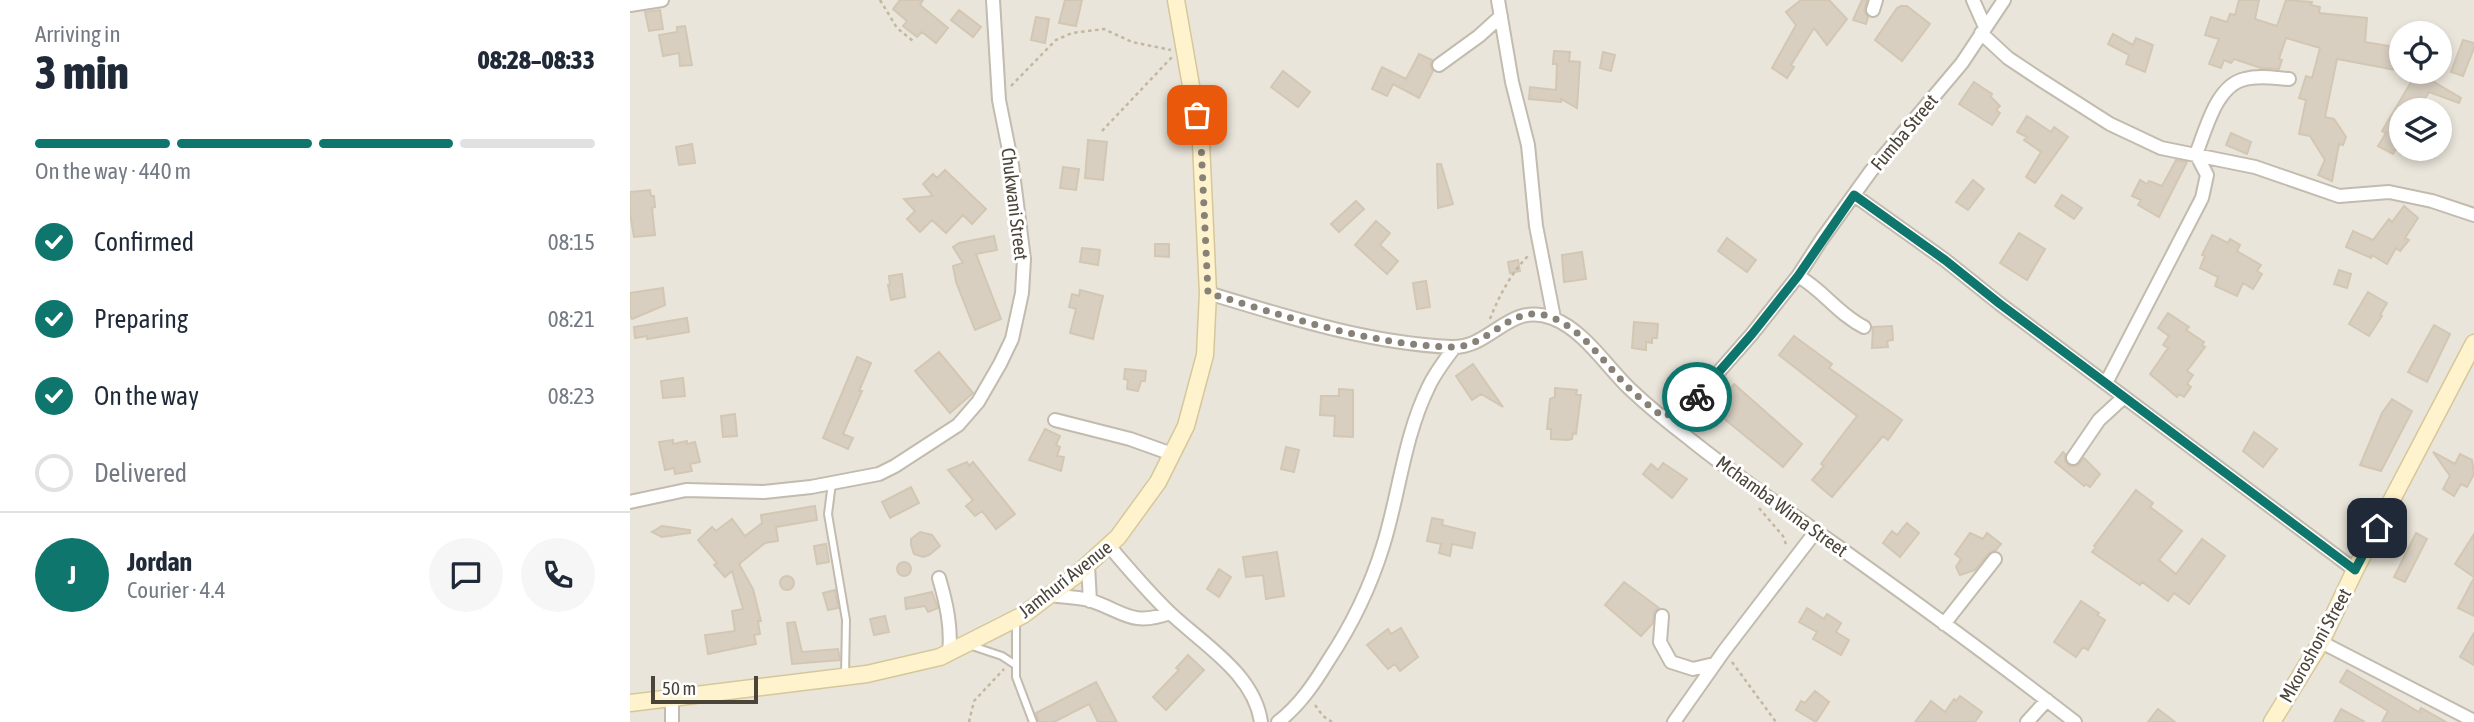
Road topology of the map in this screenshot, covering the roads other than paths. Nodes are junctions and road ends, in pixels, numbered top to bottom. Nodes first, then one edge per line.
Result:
1 (662, 0) edge
2 (993, 0) edge
3 (1176, 0) edge
4 (1499, 0) edge
5 (1973, 0) edge
6 (2004, 0) edge
7 (630, 5) edge
8 (1501, 16) junction
9 (1983, 30) junction
10 (1439, 65) dead end
11 (2289, 79) dead end
12 (2196, 154) junction
13 (1854, 195) junction
14 (2474, 215) edge
15 (1798, 276) junction
16 (1208, 293) junction
17 (1554, 318) junction
18 (1864, 327) dead end
19 (2474, 343) edge
20 (1454, 348) junction
21 (2106, 383) junction
22 (2124, 397) junction
23 (1663, 417) junction
24 (1055, 420) dead end
25 (1172, 454) junction
26 (2073, 458) dead end
27 (832, 483) junction
28 (630, 502) edge
29 (1816, 531) junction
30 (1110, 546) junction
31 (1994, 559) dead end
32 (1088, 565) junction
33 (2355, 570) junction
34 (939, 578) dead end
35 (1050, 595) junction
36 (1090, 601) junction
37 (1170, 613) junction
38 (1662, 616) dead end
39 (1016, 619) junction
40 (1944, 624) junction
41 (2321, 642) junction
42 (966, 645) junction
43 (949, 653) junction
44 (1012, 662) junction
45 (1714, 664) junction
46 (845, 677) junction
47 (672, 697) junction
48 (2047, 700) junction
49 (630, 703) edge
50 (2474, 721) edge
51 (672, 722) edge
52 (1033, 722) edge
53 (1261, 722) edge
54 (1278, 722) edge
55 (1674, 722) edge
56 (2027, 722) edge
57 (2075, 722) edge
58 (2272, 722) edge

1 - 7 street
2 - 27 street, Chukwani Street
3 - 16 street, Jamhuri Avenue
4 - 8 street
5 - 9 street
6 - 9 street, Fumba Street
8 - 10 street
8 - 17 street
9 - 12 street
9 - 13 street, Fumba Street
11 - 12 street
12 - 14 street
12 - 21 street
13 - 15 street, Fumba Street
13 - 21 street
15 - 18 street
15 - 23 street, Fumba Street
16 - 20 street
16 - 25 street, Jamhuri Avenue
17 - 20 street
17 - 23 street, Mchamba Wima Street
19 - 33 street, Mkoroshoni Street
20 - 54 street
21 - 22 street
22 - 26 street
22 - 33 street
23 - 29 street, Mchamba Wima Street
24 - 25 street
25 - 30 street, Jamhuri Avenue
27 - 28 street, Chukwani Street
27 - 46 lane
29 - 40 street, Mchamba Wima Street
29 - 45 street
30 - 32 street, Jamhuri Avenue
30 - 37 street
31 - 40 street
32 - 35 street, Jamhuri Avenue
32 - 36 street
33 - 41 street, Mkoroshoni Street
34 - 43 street
35 - 36 street
35 - 39 street, Jamhuri Avenue
36 - 37 street
37 - 53 street
38 - 45 street
39 - 42 street, Jamhuri Avenue
39 - 44 lane
40 - 48 street, Mchamba Wima Street
41 - 50 street
41 - 58 street, Mkoroshoni Street
42 - 43 street, Jamhuri Avenue
42 - 44 lane
43 - 46 street, Jamhuri Avenue
44 - 52 lane
45 - 55 street
46 - 47 street, Jamhuri Avenue
47 - 49 street, Jamhuri Avenue
47 - 51 street
48 - 56 street
48 - 57 street, Mchamba Wima Street

